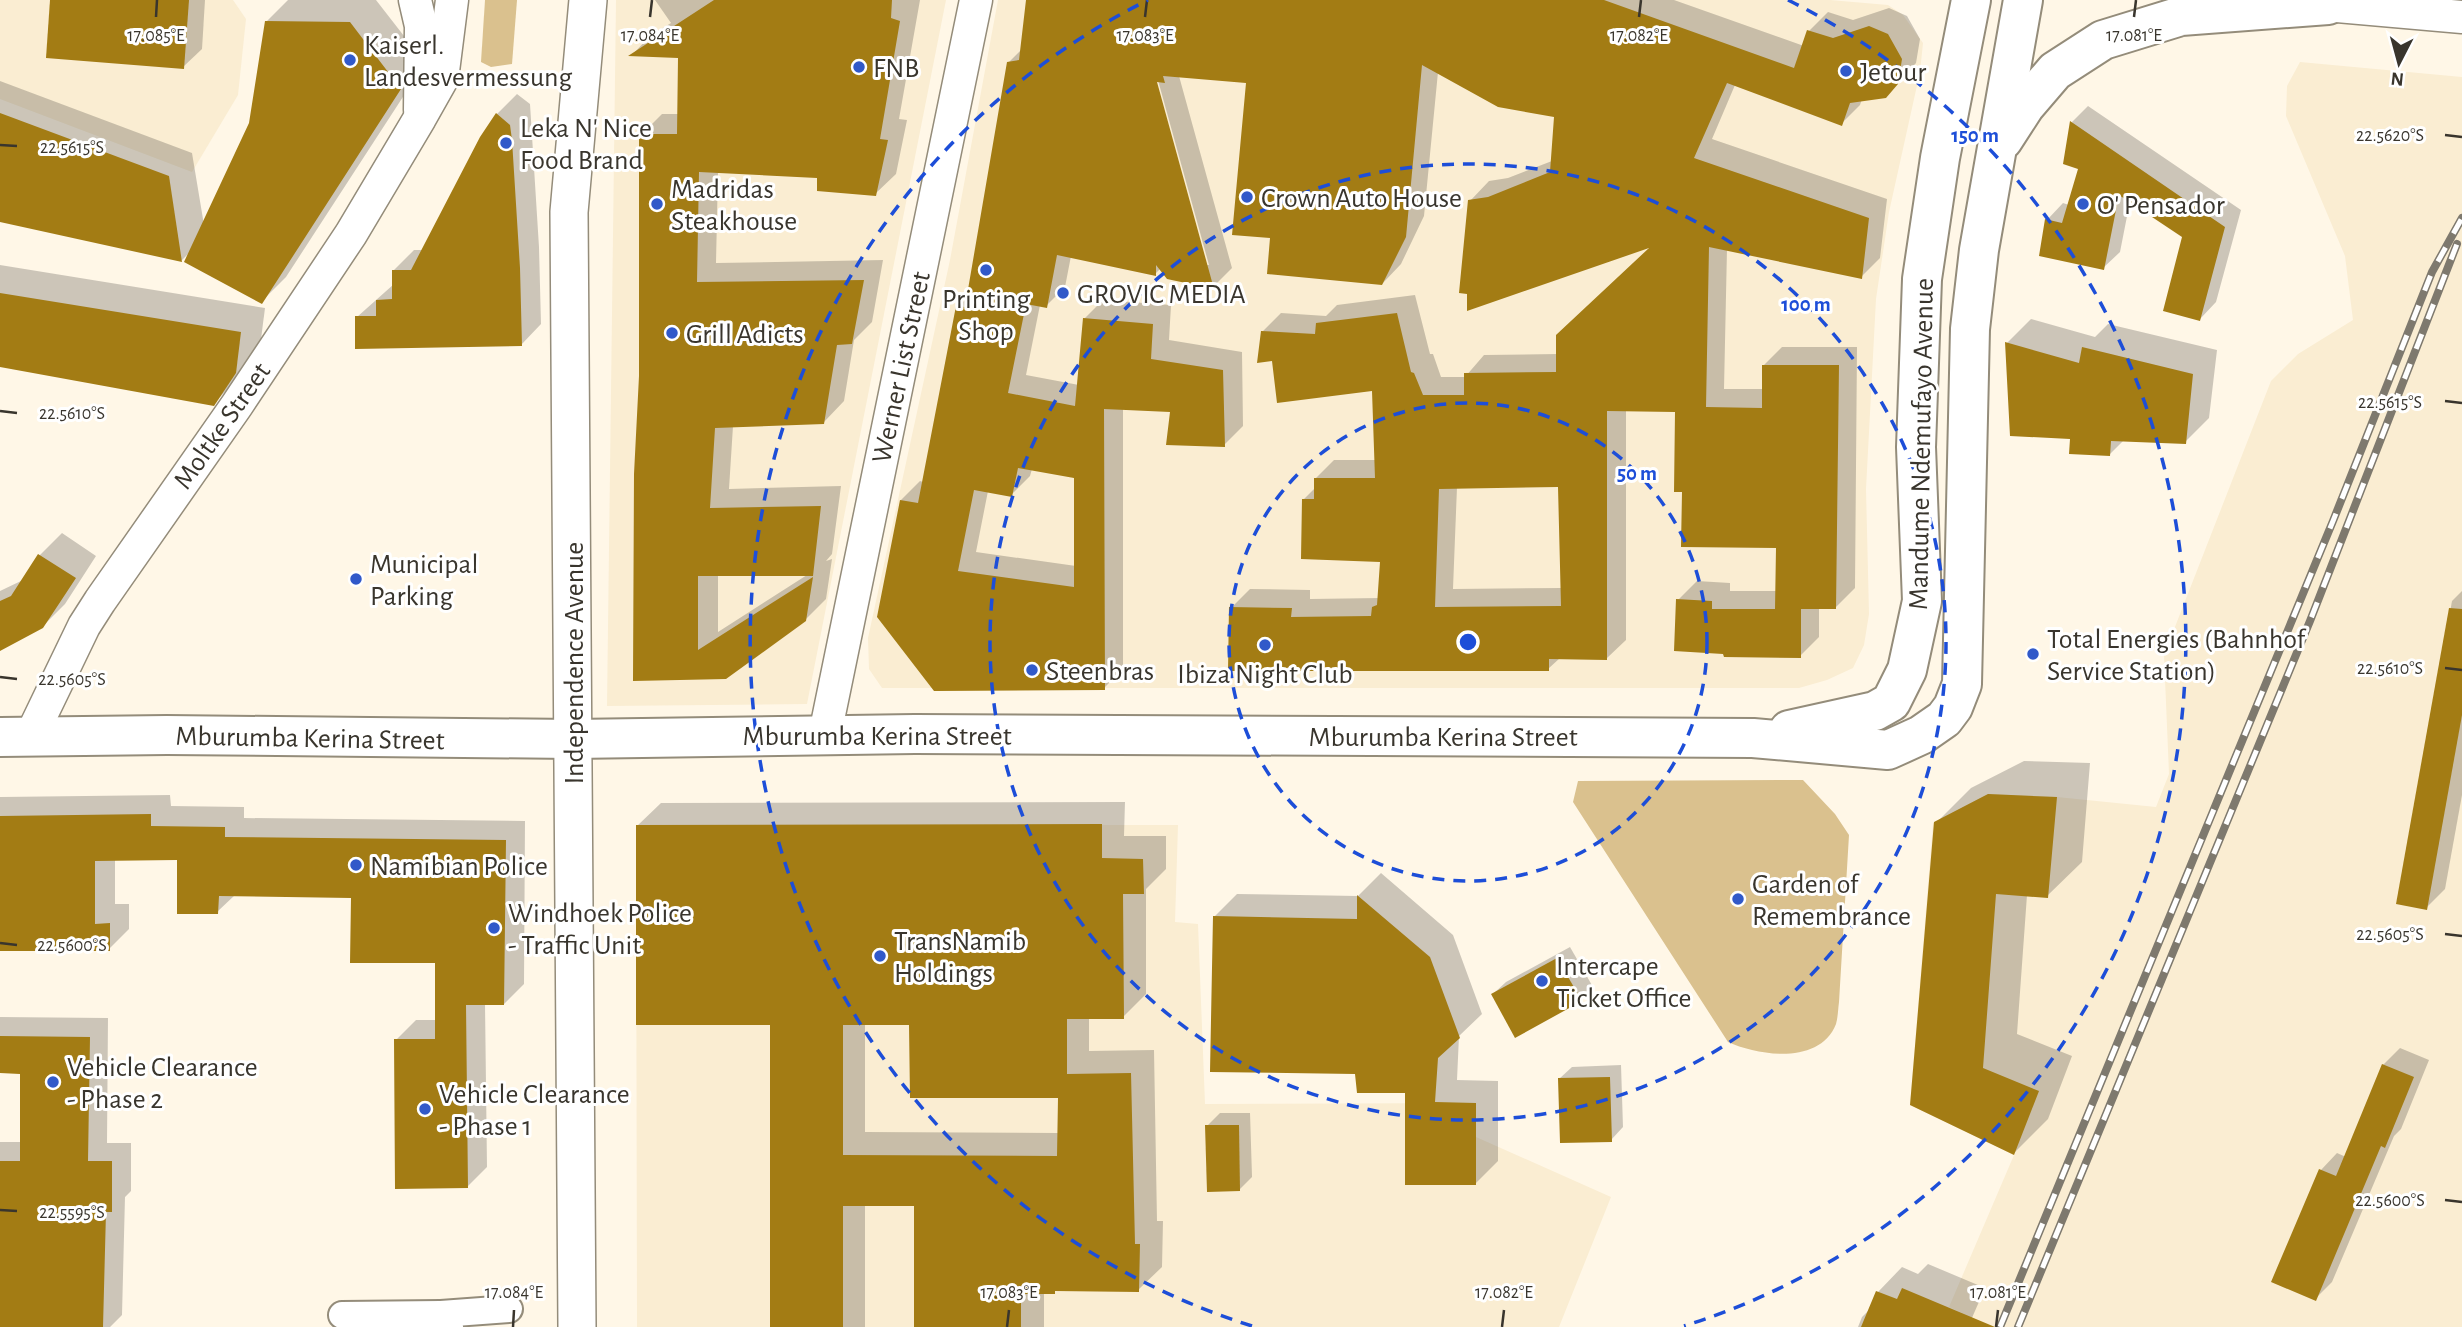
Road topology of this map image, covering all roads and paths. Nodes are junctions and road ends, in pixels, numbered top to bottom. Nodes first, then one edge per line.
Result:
1 (415, 0) edge
2 (452, 0) edge
3 (587, 0) edge
4 (976, 0) edge
5 (1971, 0) edge
6 (2024, 0) edge
7 (2252, 0) edge
8 (2325, 2) edge
9 (2462, 17) edge
10 (419, 118) junction
11 (1996, 151) junction
12 (825, 734) junction
13 (15, 736) edge
14 (1753, 738) junction
15 (573, 740) junction
16 (509, 1309) dead end
17 (342, 1315) dead end
18 (446, 1320) edge
19 (577, 1327) edge

1 - 10 street, Moltke Street
2 - 10 street, Moltke Street
3 - 15 main road, Independence Avenue
4 - 12 street, Werner List Street
5 - 14 main road, Mandume Ndemufayo Avenue
6 - 11 main road, Mandume Ndemufayo Avenue
7 - 8 street
8 - 9 street
8 - 11 main road
10 - 13 street, Moltke Street
11 - 14 main road, Mandume Ndemufayo Avenue
12 - 14 main road, Mburumba Kerina Street
12 - 15 main road, Mburumba Kerina Street
13 - 15 main road, Mburumba Kerina Street
15 - 19 main road, Independence Avenue
16 - 18 street
17 - 18 street

